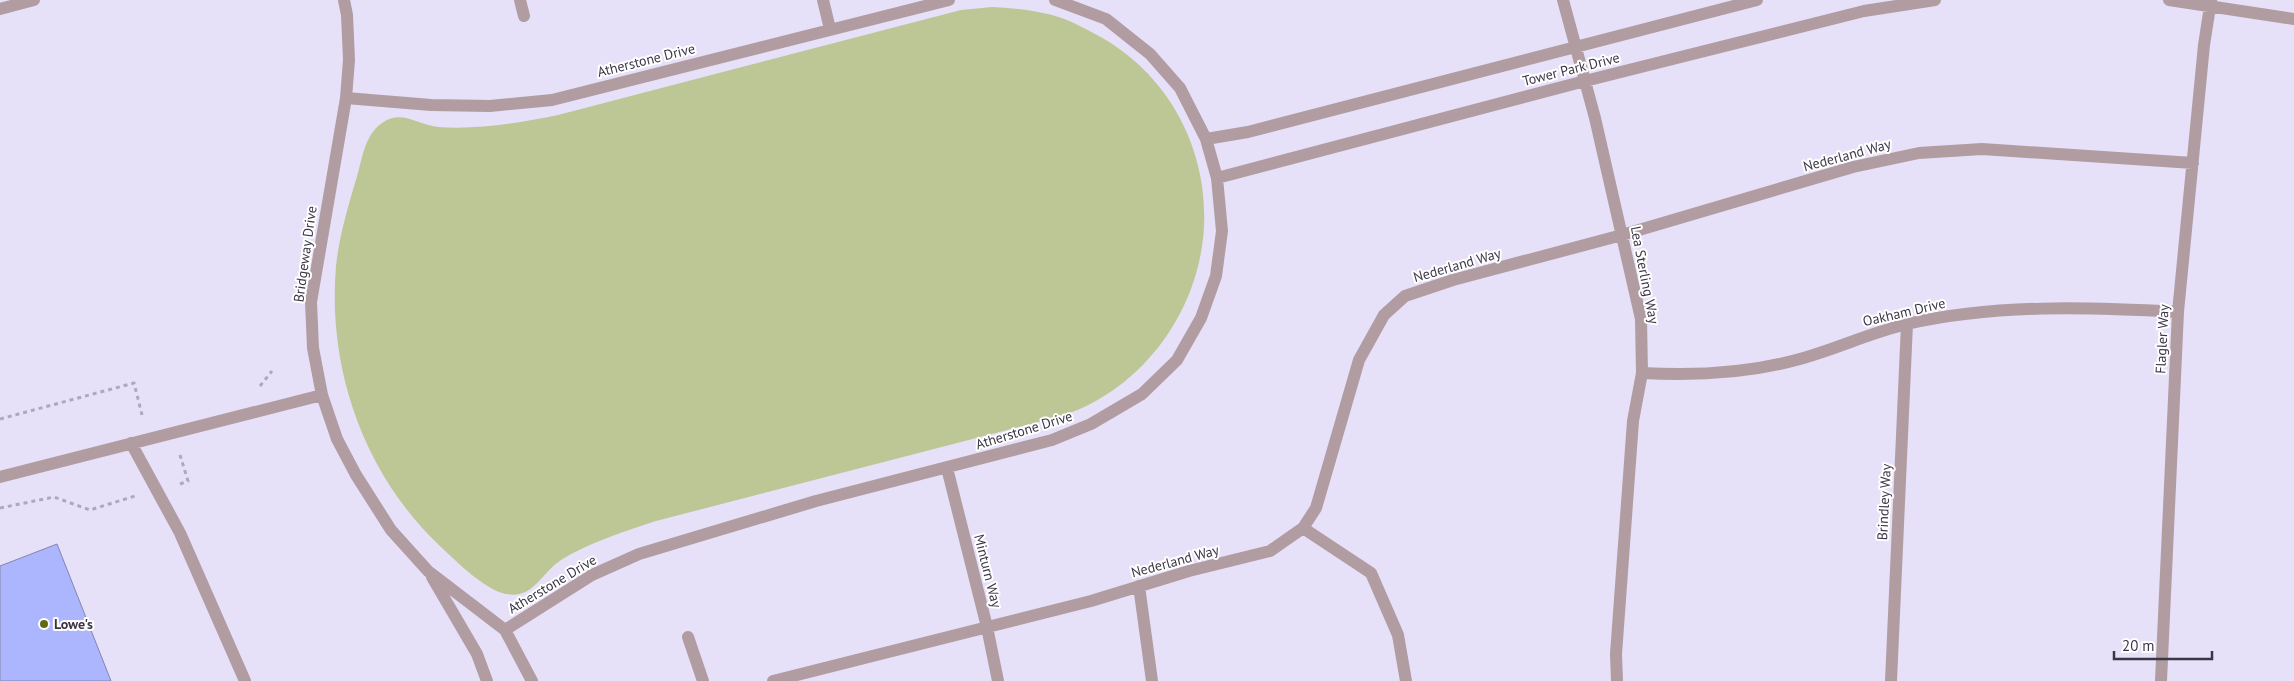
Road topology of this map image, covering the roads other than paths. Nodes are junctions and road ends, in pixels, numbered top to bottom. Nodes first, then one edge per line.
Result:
1 (34, 0) edge
2 (344, 0) edge
3 (520, 0) edge
4 (823, 0) edge
5 (949, 0) edge
6 (1055, 0) edge
7 (1563, 0) edge
8 (1757, 0) edge
9 (1935, 0) edge
10 (2169, 0) edge
11 (2210, 3) edge
12 (0, 9) edge
13 (524, 16) dead end
14 (2294, 19) edge
15 (830, 29) junction
16 (1576, 49) junction
17 (1585, 81) junction
18 (346, 98) junction
19 (1206, 139) junction
20 (2193, 162) junction
21 (1217, 178) junction
22 (1622, 235) junction
23 (2178, 312) junction
24 (1907, 324) junction
25 (1642, 373) junction
26 (322, 395) junction
27 (131, 443) junction
28 (947, 468) junction
29 (0, 477) edge
30 (1303, 528) junction
31 (428, 571) junction
32 (1139, 586) junction
33 (987, 627) junction
34 (505, 630) junction
35 (688, 637) dead end
36 (245, 681) edge
37 (487, 681) edge
38 (532, 681) edge
39 (703, 681) edge
40 (773, 681) edge
41 (998, 681) edge
42 (1152, 681) edge
43 (1406, 681) edge
44 (1617, 681) edge
45 (1891, 681) edge
46 (2161, 681) edge

1 - 12 street
2 - 18 street, Bridgeway Drive
3 - 13 street
4 - 15 street
5 - 15 street, Atherstone Drive
6 - 19 street, Atherstone Drive
7 - 16 street, Lea Sterling Way
8 - 16 street, Tower Park Drive
9 - 17 street, Tower Park Drive
10 - 11 street
11 - 14 street
11 - 20 street, Flagler Way
15 - 18 street, Atherstone Drive
16 - 17 street, Lea Sterling Way
16 - 19 street, Tower Park Drive
17 - 21 street, Tower Park Drive
17 - 22 street, Lea Sterling Way
18 - 26 street, Bridgeway Drive
19 - 21 street, Atherstone Drive
20 - 22 street, Nederland Way
20 - 23 street, Flagler Way
21 - 28 street, Atherstone Drive
22 - 25 street, Lea Sterling Way
22 - 30 street, Nederland Way
23 - 24 street, Oakham Drive
23 - 46 street, Flagler Way
24 - 25 street, Oakham Drive
24 - 45 street, Brindley Way
25 - 44 street, Lea Sterling Way
26 - 27 street
26 - 31 street, Bridgeway Drive
27 - 29 street
27 - 36 street
28 - 33 street, Minturn Way
28 - 34 street, Atherstone Drive
30 - 32 street, Nederland Way
30 - 43 street
31 - 34 street, Bridgeway Drive
31 - 37 street, Bridgeway Drive
32 - 33 street, Nederland Way
32 - 42 street
33 - 40 street, Nederland Way
33 - 41 street, Minturn Way
34 - 38 street, Bridgeway Drive
35 - 39 street

